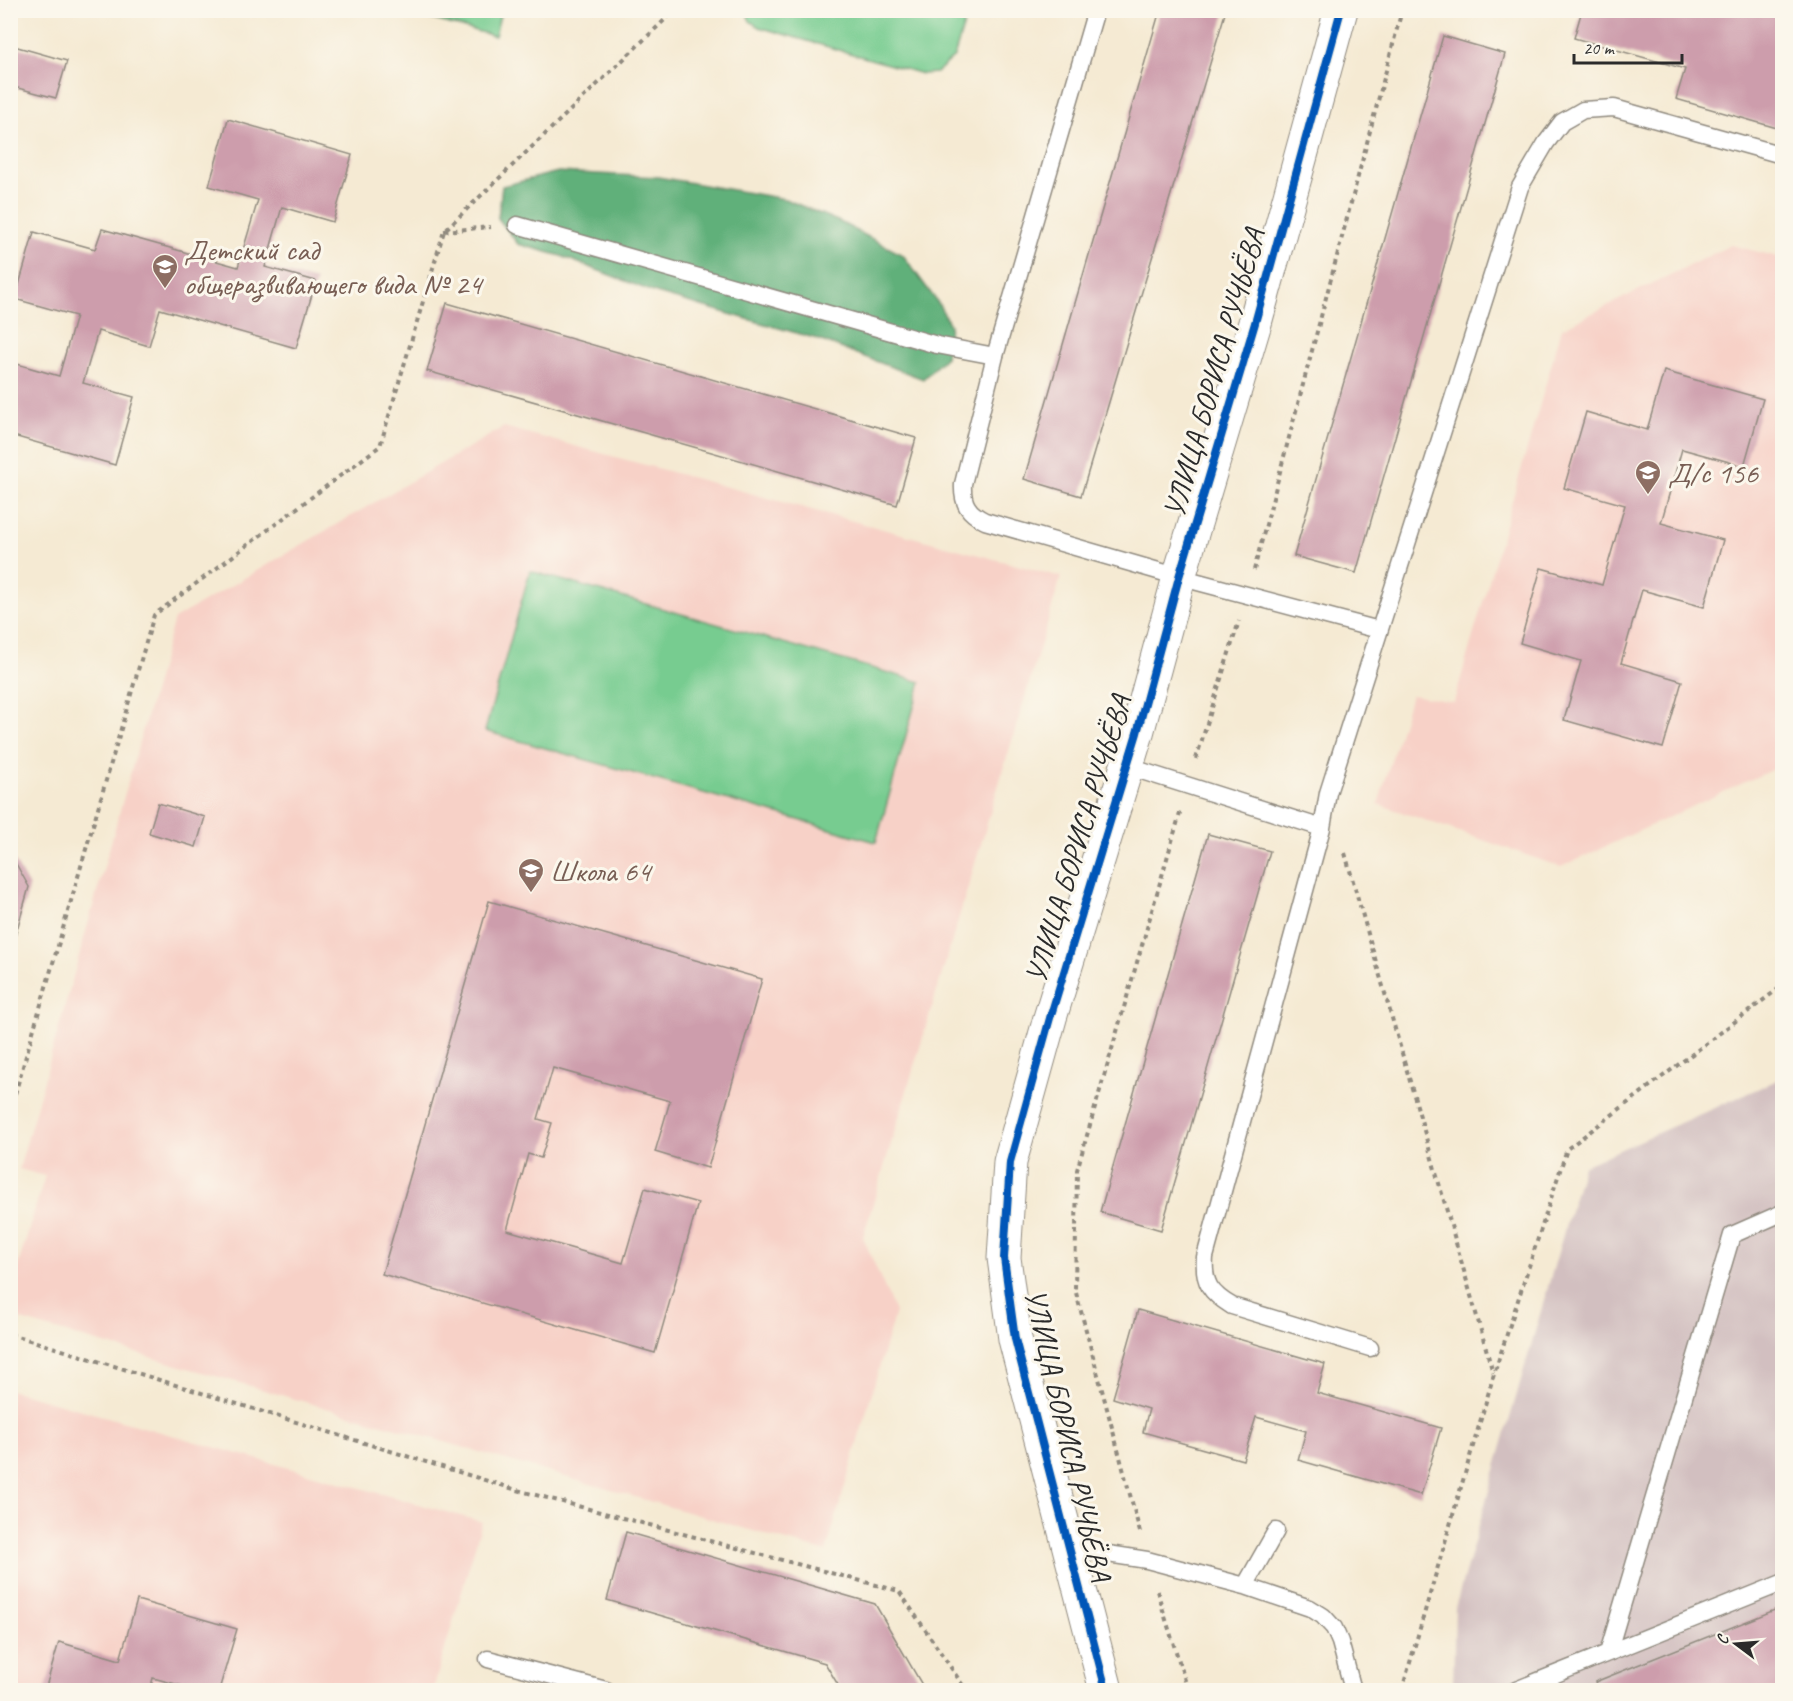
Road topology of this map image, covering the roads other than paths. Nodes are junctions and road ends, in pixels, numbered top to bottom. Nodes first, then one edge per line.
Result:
1 (1096, 10) edge
2 (1341, 10) edge
3 (1782, 155) edge
4 (517, 225) road end
5 (995, 356) junction
6 (1179, 577) junction
7 (1379, 630) junction
8 (1126, 766) junction
9 (1322, 828) junction
10 (1782, 1213) edge
11 (1370, 1348) dead end
12 (1276, 1531) dead end
13 (1069, 1548) junction
14 (1782, 1583) edge
15 (1245, 1586) junction
16 (1608, 1653) junction
17 (488, 1659) dead end
18 (606, 1690) edge
19 (1106, 1690) edge
20 (1353, 1690) edge
21 (1515, 1690) edge

1 - 5 lane
2 - 6 street, УЛИЦА БОРИСА РУЧЬЁВА
3 - 7 lane
4 - 5 lane
5 - 6 lane
6 - 7 lane
6 - 8 street, УЛИЦА БОРИСА РУЧЬЁВА
7 - 9 lane
8 - 9 lane
8 - 13 street, УЛИЦА БОРИСА РУЧЬЁВА
9 - 11 lane
10 - 16 lane
12 - 15 lane
13 - 15 lane
13 - 19 street, УЛИЦА БОРИСА РУЧЬЁВА
14 - 16 lane
15 - 20 lane
16 - 21 lane
17 - 18 lane

